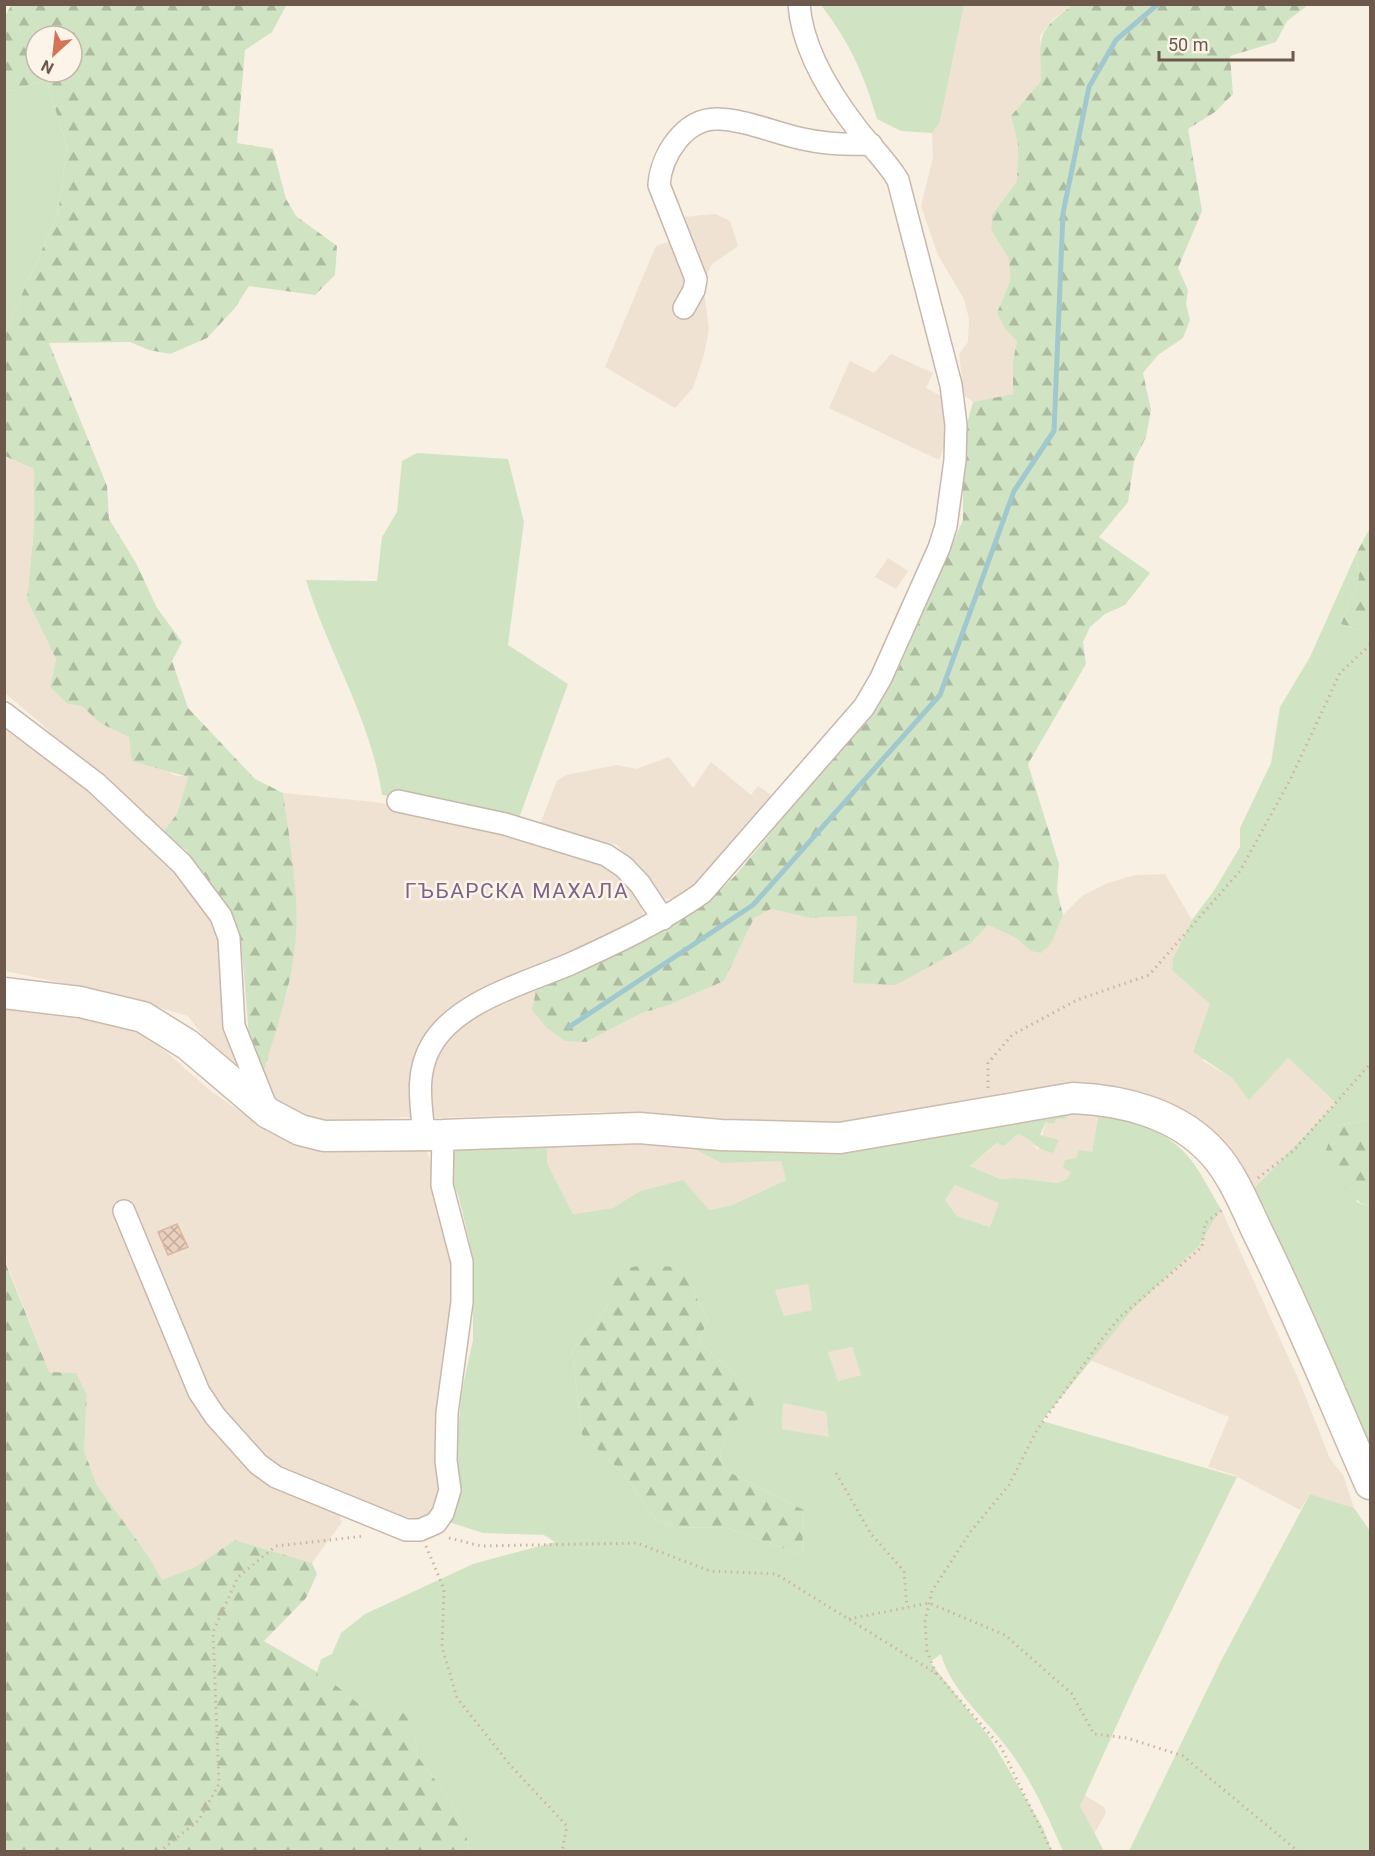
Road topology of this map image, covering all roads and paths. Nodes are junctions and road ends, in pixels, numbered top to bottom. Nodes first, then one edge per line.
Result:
1 (799, 4) edge
2 (871, 144) junction
3 (684, 308) dead end
4 (1371, 645) edge
5 (4, 713) edge
6 (398, 801) dead end
7 (663, 919) junction
8 (4, 993) edge
9 (1371, 1064) edge
10 (268, 1113) junction
11 (987, 1114) junction
12 (434, 1135) junction
13 (1235, 1189) junction
14 (124, 1211) dead end
15 (836, 1473) dead end
16 (1371, 1484) edge
17 (420, 1530) junction
18 (374, 1535) dead end
19 (929, 1603) junction
20 (907, 1607) junction
21 (849, 1619) junction
22 (936, 1674) junction
23 (159, 1851) edge
24 (562, 1851) edge
25 (1052, 1851) edge
26 (1299, 1851) edge

1 - 2 street
2 - 3 street
2 - 7 street
4 - 11 path
5 - 10 street
6 - 7 street
7 - 12 street
8 - 10 street
9 - 13 path
10 - 12 street
11 - 12 street
11 - 13 street
12 - 17 street
13 - 16 street
13 - 19 path
14 - 17 street
15 - 20 path
17 - 21 path
17 - 24 path
18 - 23 path
19 - 20 path
19 - 22 path
19 - 26 path
20 - 21 path
21 - 22 path
22 - 25 path

